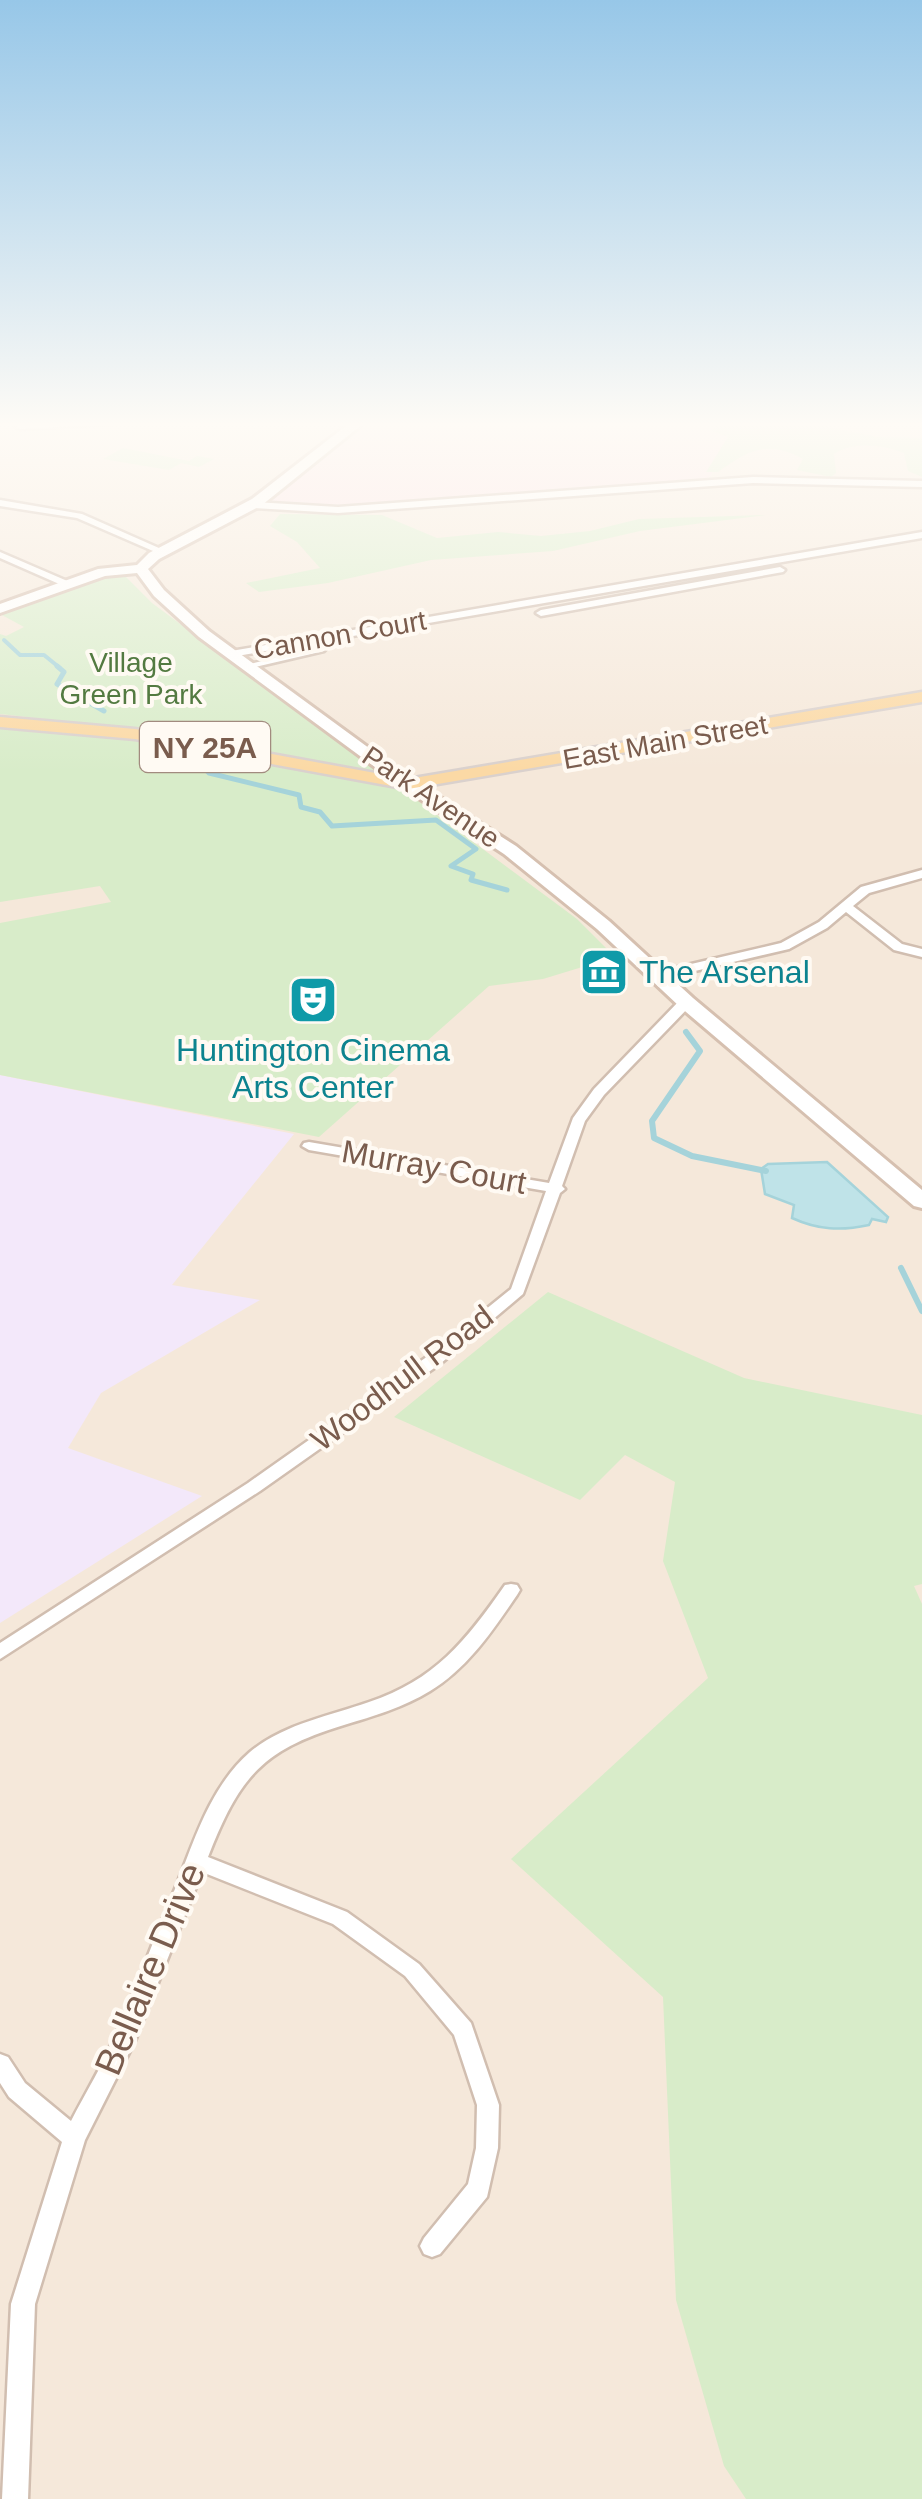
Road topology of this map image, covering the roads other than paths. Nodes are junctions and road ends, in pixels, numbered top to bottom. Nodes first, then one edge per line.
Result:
1 (132, 539) edge
2 (188, 539) edge
3 (902, 539) edge
4 (922, 545) edge
5 (163, 552) junction
6 (0, 556) edge
7 (772, 562) junction
8 (140, 569) junction
9 (786, 569) junction
10 (102, 572) junction
11 (69, 584) junction
12 (587, 595) junction
13 (600, 604) junction
14 (0, 609) edge
15 (466, 614) junction
16 (476, 622) junction
17 (354, 633) junction
18 (364, 640) junction
19 (231, 654) junction
20 (247, 666) junction
21 (922, 697) edge
22 (0, 722) edge
23 (408, 784) junction
24 (922, 874) edge
25 (846, 905) junction
26 (922, 953) edge
27 (661, 975) junction
28 (686, 1002) junction
29 (310, 1146) dead end
30 (558, 1188) junction
31 (922, 1201) edge
32 (510, 1590) dead end
33 (0, 1652) edge
34 (196, 1861) junction
35 (0, 2064) edge
36 (74, 2138) junction
37 (432, 2246) dead end
38 (15, 2499) edge

1 - 5 street
2 - 5 main road
3 - 7 street, Cannon Court
4 - 9 street, Cannon Court
5 - 8 main road
5 - 10 main road
6 - 11 street
7 - 9 street
7 - 12 street, Cannon Court
8 - 10 main road
8 - 19 main road, Park Avenue
9 - 13 street, Cannon Court
10 - 11 main road
11 - 14 main road
12 - 13 street
12 - 15 street, Cannon Court
13 - 16 street, Cannon Court
15 - 16 street
15 - 17 street, Cannon Court
16 - 18 street, Cannon Court
17 - 18 street
17 - 19 street, Cannon Court
18 - 20 street, Cannon Court
19 - 20 main road, Park Avenue
20 - 23 main road, Park Avenue
21 - 23 main road, East Main Street / NY 25A
22 - 23 main road, NY 25A
23 - 27 main road, Park Avenue
24 - 25 street
25 - 26 street
25 - 27 street
27 - 28 main road, Park Avenue
28 - 30 street, Woodhull Road
28 - 31 main road, Park Avenue
29 - 30 street, Murray Court
30 - 33 street, Woodhull Road
32 - 34 street, Bellaire Drive
34 - 36 street, Bellaire Drive
34 - 37 street
35 - 36 street
36 - 38 street, Bellaire Drive

